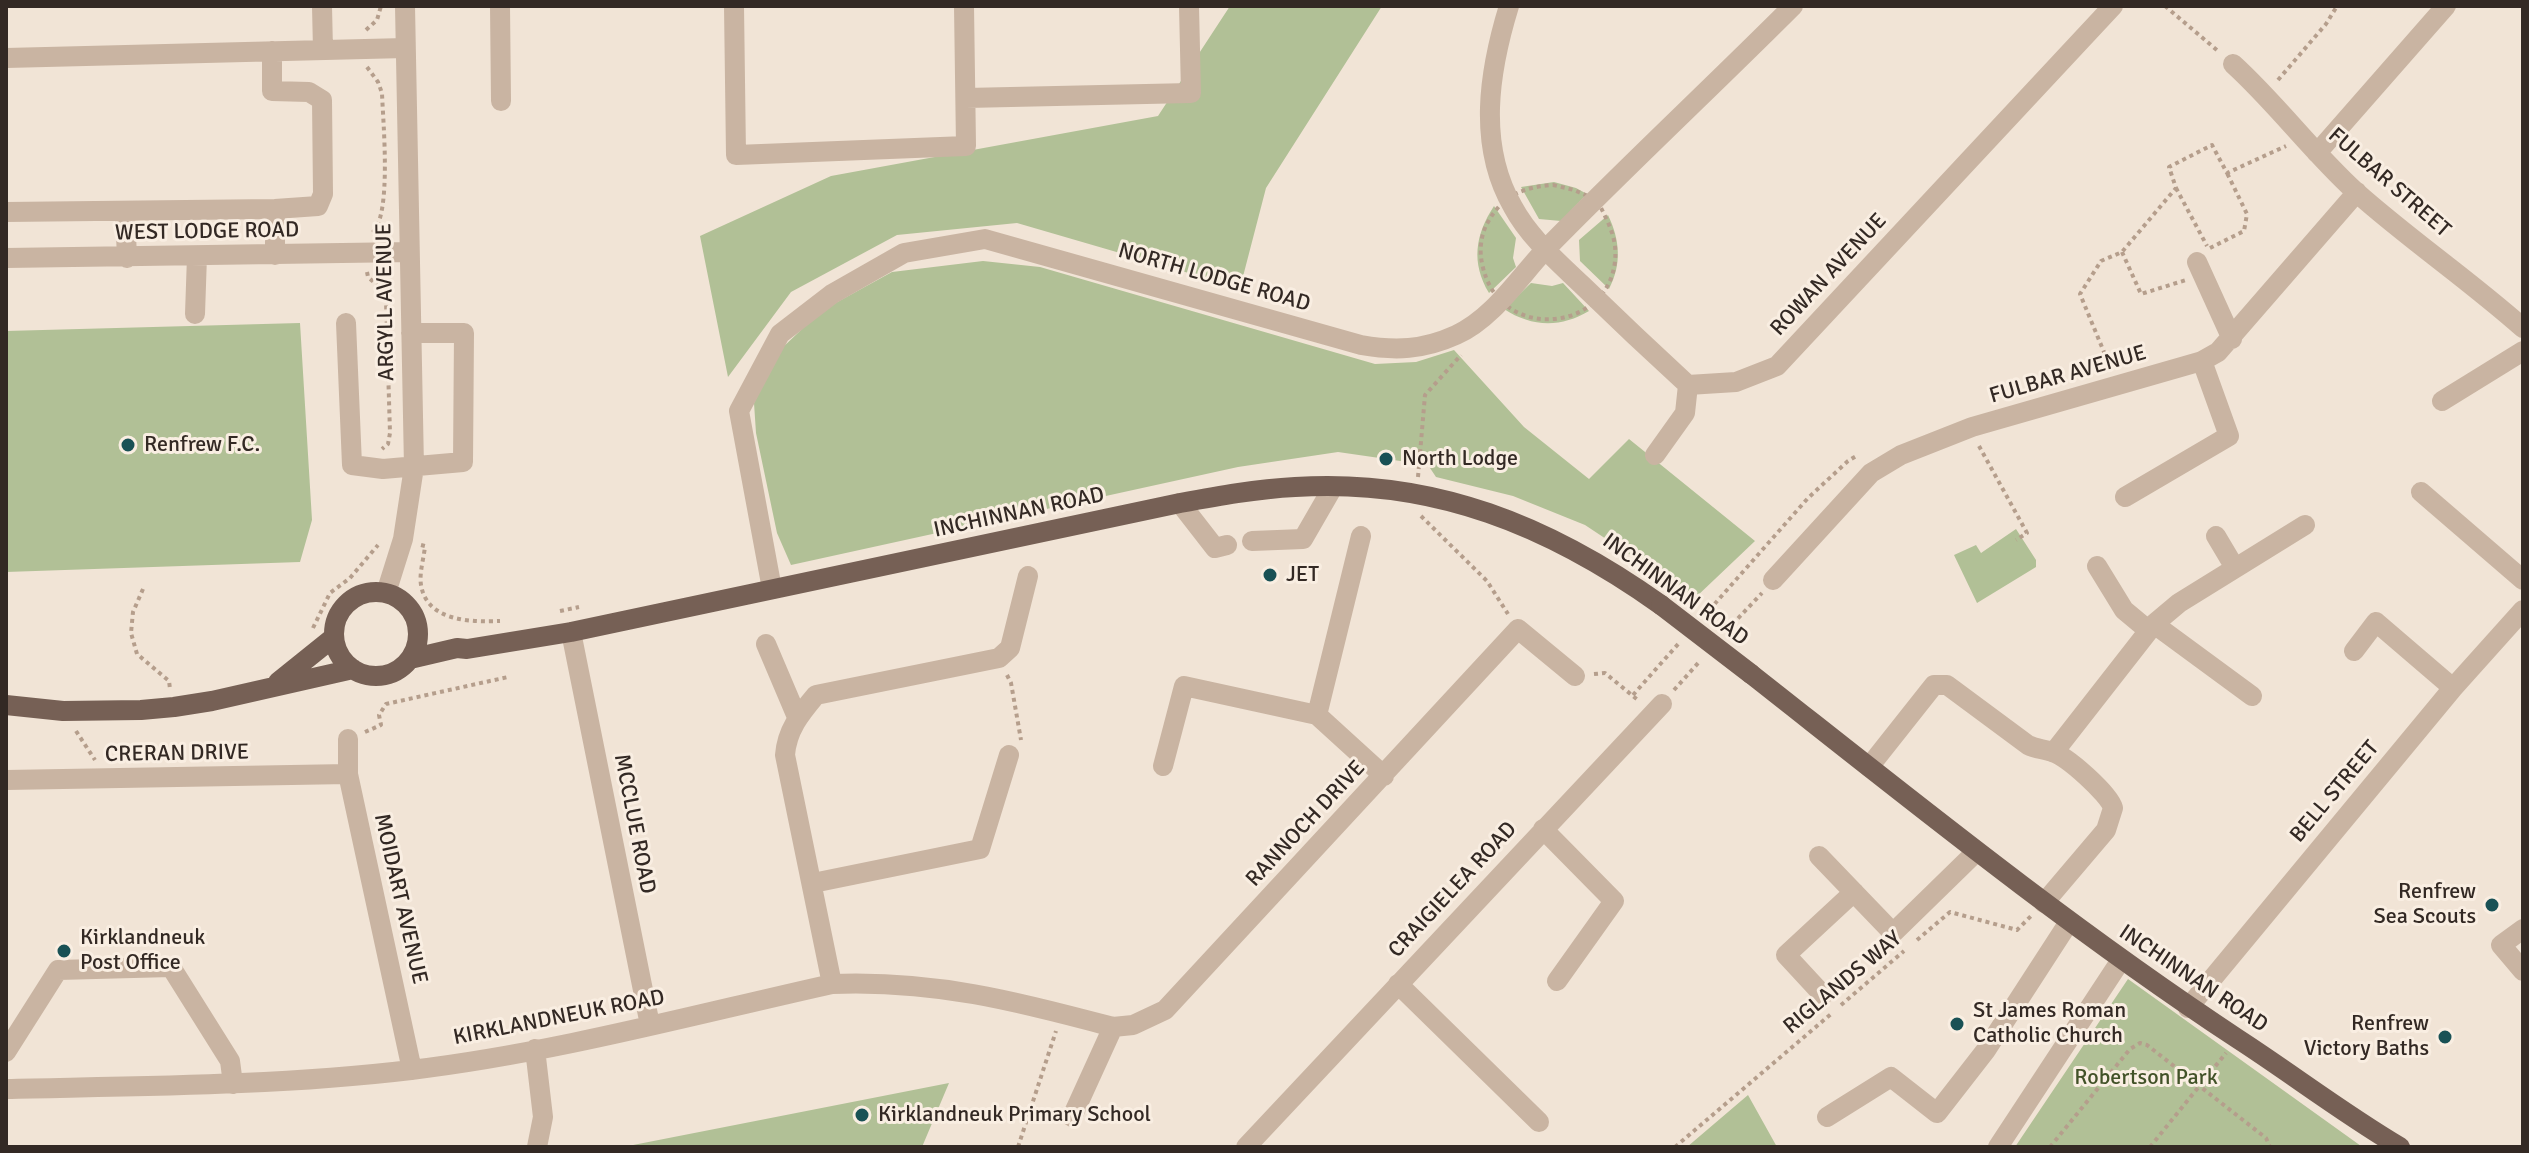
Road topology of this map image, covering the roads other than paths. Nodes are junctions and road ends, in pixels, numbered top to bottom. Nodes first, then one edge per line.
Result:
1 (322, 6) edge
2 (405, 6) edge
3 (500, 6) edge
4 (734, 6) edge
5 (964, 6) edge
6 (1189, 6) edge
7 (1509, 6) edge
8 (1793, 6) edge
9 (2113, 6) edge
10 (2446, 6) edge
11 (405, 48) junction
12 (323, 50) junction
13 (272, 51) junction
14 (6, 58) edge
15 (2233, 64) road end
16 (966, 98) junction
17 (501, 101) dead end
18 (2310, 146) junction
19 (2357, 192) junction
20 (275, 209) junction
21 (125, 211) junction
22 (6, 212) edge
23 (1546, 250) junction
24 (409, 252) junction
25 (275, 255) junction
26 (197, 256) junction
27 (6, 258) edge
28 (127, 258) junction
29 (2203, 262) road end
30 (195, 314) dead end
31 (346, 323) dead end
32 (2523, 328) edge
33 (411, 333) junction
34 (2232, 339) junction
35 (2523, 351) edge
36 (2202, 361) junction
37 (1688, 385) junction
38 (2442, 401) dead end
39 (1655, 455) dead end
40 (414, 467) junction
41 (1333, 487) junction
42 (2421, 492) dead end
43 (2125, 497) dead end
44 (1180, 503) junction
45 (2305, 525) dead end
46 (1361, 536) dead end
47 (2216, 536) dead end
48 (1252, 541) dead end
49 (1227, 545) dead end
50 (2097, 566) dead end
51 (2235, 568) junction
52 (1028, 576) dead end
53 (1773, 580) dead end
54 (2523, 580) edge
55 (772, 589) junction
56 (386, 593) junction
57 (2523, 610) edge
58 (2151, 627) junction
59 (418, 630) junction
60 (571, 632) junction
61 (334, 637) junction
62 (766, 644) dead end
63 (457, 648) junction
64 (2354, 651) dead end
65 (410, 659) junction
66 (353, 669) junction
67 (1575, 676) road end
68 (275, 685) junction
69 (2453, 688) junction
70 (2252, 696) dead end
71 (1662, 704) dead end
72 (6, 705) edge
73 (1317, 715) junction
74 (797, 717) junction
75 (348, 739) road end
76 (2054, 752) junction
77 (1009, 755) road end
78 (1163, 766) dead end
79 (1869, 767) junction
80 (348, 774) junction
81 (1384, 776) junction
82 (6, 780) edge
83 (1543, 829) junction
84 (1976, 852) junction
85 (1819, 856) dead end
86 (813, 883) junction
87 (1854, 892) junction
88 (2044, 903) junction
89 (2069, 922) junction
90 (2523, 929) edge
91 (2121, 960) junction
92 (2523, 971) edge
93 (1557, 981) dead end
94 (832, 984) junction
95 (1398, 984) junction
96 (1823, 995) dead end
97 (2188, 1008) junction
98 (650, 1025) junction
99 (1113, 1027) junction
100 (535, 1049) junction
101 (6, 1052) edge
102 (412, 1070) junction
103 (233, 1084) junction
104 (6, 1089) edge
105 (1072, 1117) dead end
106 (1827, 1117) dead end
107 (1539, 1122) dead end
108 (1258, 1143) edge
109 (537, 1147) edge
110 (1998, 1147) edge
111 (2400, 1147) edge

1 - 12 street
2 - 11 street, ARGYLL AVENUE
3 - 17 street
4 - 16 street
5 - 16 street
6 - 16 street
7 - 23 street
8 - 23 street, NORTH LODGE ROAD
9 - 37 street, ROWAN AVENUE
10 - 18 street
11 - 12 street
11 - 24 street, ARGYLL AVENUE
12 - 13 street
13 - 14 street
13 - 20 street
15 - 18 street, FULBAR STREET
18 - 19 street, FULBAR STREET
19 - 32 street, FULBAR STREET
19 - 34 street, FULBAR AVENUE
20 - 21 street
20 - 25 street
21 - 22 street
21 - 28 street
23 - 37 street
23 - 55 street, NORTH LODGE ROAD
24 - 25 street, WEST LODGE ROAD
24 - 33 street, ARGYLL AVENUE
25 - 26 street, WEST LODGE ROAD
26 - 28 street, WEST LODGE ROAD
26 - 30 street
27 - 28 street, WEST LODGE ROAD
29 - 34 street
31 - 40 street
33 - 40 street, ARGYLL AVENUE
33 - 40 street
34 - 36 street, FULBAR AVENUE
35 - 38 street
36 - 43 street
36 - 53 street, FULBAR AVENUE
37 - 39 street
40 - 56 street, ARGYLL AVENUE
41 - 44 main road, INCHINNAN ROAD
41 - 48 street
41 - 79 main road, INCHINNAN ROAD, bridge
42 - 54 street
44 - 49 street
44 - 55 main road, INCHINNAN ROAD
45 - 51 street
46 - 73 street
47 - 51 street
50 - 58 street
51 - 58 street
52 - 74 street
55 - 60 main road, INCHINNAN ROAD
56 - 59 main road
56 - 61 main road
57 - 69 street, BELL STREET
58 - 70 street
58 - 76 street
59 - 63 main road
59 - 65 main road
60 - 63 main road, INCHINNAN ROAD
60 - 98 street, MCCLUE ROAD
61 - 66 main road
61 - 68 main road
62 - 74 street
63 - 65 main road, INCHINNAN ROAD
64 - 69 street
65 - 66 main road
66 - 68 main road
67 - 81 street, RANNOCH DRIVE
68 - 72 main road
69 - 97 street, BELL STREET
71 - 83 street, CRAIGIELEA ROAD
73 - 78 street
73 - 81 street
74 - 86 street
75 - 80 street, MOIDART AVENUE
76 - 79 street
76 - 88 street
77 - 86 street
79 - 84 main road, INCHINNAN ROAD
80 - 82 street, CRERAN DRIVE
80 - 102 street, MOIDART AVENUE
81 - 99 street, RANNOCH DRIVE
83 - 93 street, CRAIGIELEA ROAD
83 - 95 street, CRAIGIELEA ROAD
84 - 87 street
84 - 88 main road, INCHINNAN ROAD
85 - 87 street
86 - 94 street
87 - 96 street
88 - 89 main road, INCHINNAN ROAD
89 - 91 main road, INCHINNAN ROAD
89 - 106 street
90 - 92 street
91 - 97 main road, INCHINNAN ROAD
91 - 110 street
94 - 98 street, KIRKLANDNEUK ROAD
94 - 99 street, KIRKLANDNEUK ROAD
95 - 107 street, CRAIGIELEA ROAD
95 - 108 street, CRAIGIELEA ROAD
97 - 111 main road, INCHINNAN ROAD
98 - 100 street, KIRKLANDNEUK ROAD
99 - 105 street
100 - 102 street, KIRKLANDNEUK ROAD
100 - 109 street
101 - 103 street
102 - 103 street, KIRKLANDNEUK ROAD
103 - 104 street, KIRKLANDNEUK ROAD

